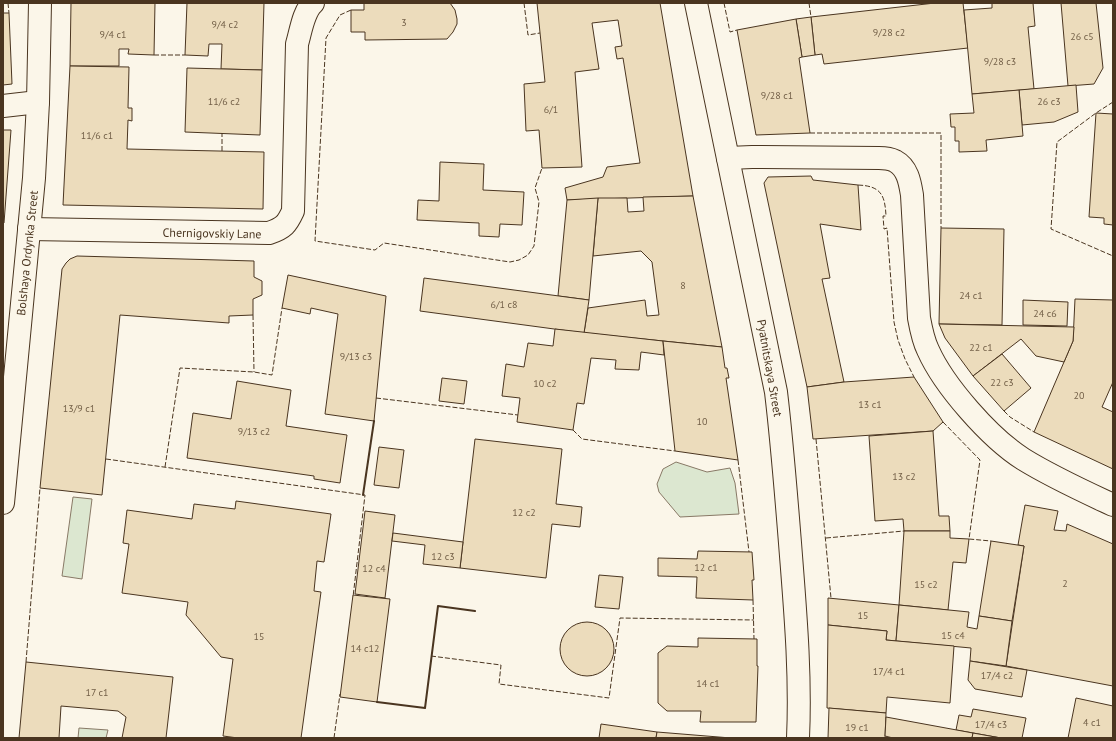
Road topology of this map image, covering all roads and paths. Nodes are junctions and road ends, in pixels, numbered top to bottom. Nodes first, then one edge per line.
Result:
1 (40, 3) edge
2 (313, 3) edge
3 (696, 3) edge
4 (38, 102) junction
5 (3, 106) edge
6 (728, 158) junction
7 (29, 229) junction
8 (3, 503) edge
9 (1113, 505) edge
10 (798, 738) edge

1 - 4 street, Bolshaya Ordynka Street
2 - 7 street, Chernigovskiy Lane
3 - 6 street, Pyatnitskaya Street
4 - 5 street
4 - 7 street, Bolshaya Ordynka Street
6 - 9 street
6 - 10 street, Pyatnitskaya Street
7 - 8 street, Bolshaya Ordynka Street

